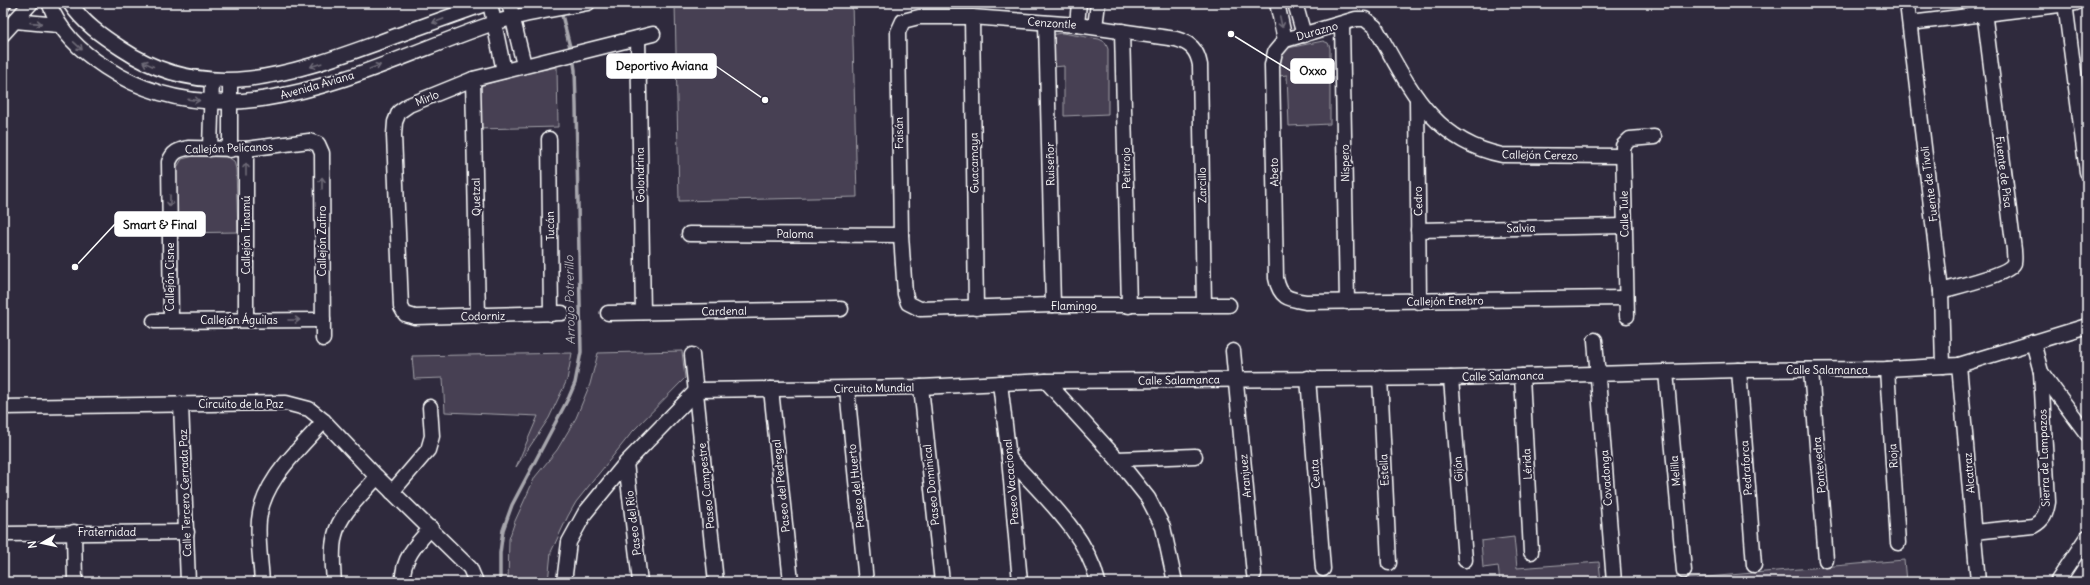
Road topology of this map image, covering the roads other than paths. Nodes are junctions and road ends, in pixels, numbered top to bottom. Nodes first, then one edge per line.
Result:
1 (32, 3) edge
2 (49, 3) edge
3 (70, 3) edge
4 (489, 3) edge
5 (510, 3) edge
6 (1079, 3) edge
7 (1098, 3) edge
8 (1277, 3) edge
9 (1295, 3) edge
10 (1907, 3) edge
11 (2069, 3) edge
12 (583, 4) edge
13 (1984, 8) edge
14 (972, 17) junction
15 (513, 18) junction
16 (15, 21) junction
17 (494, 23) junction
18 (1046, 23) junction
19 (1910, 23) junction
20 (1342, 24) junction
21 (58, 25) junction
22 (1077, 25) junction
23 (1095, 26) junction
24 (1375, 27) joint
25 (1122, 31) junction
26 (898, 32) joint
27 (3, 34) edge
28 (653, 34) dead end
29 (1304, 35) junction
30 (638, 38) junction
31 (1285, 40) junction
32 (524, 65) junction
33 (1200, 65) joint
34 (1272, 65) joint
35 (504, 71) junction
36 (473, 79) junction
37 (212, 80) junction
38 (230, 81) junction
39 (1417, 99) junction
40 (211, 102) junction
41 (230, 102) junction
42 (1654, 137) dead end
43 (549, 139) dead end
44 (318, 144) joint
45 (210, 149) junction
46 (246, 149) junction
47 (230, 150) junction
48 (1623, 156) junction
49 (169, 162) joint
50 (2087, 172) edge
51 (1625, 226) junction
52 (1418, 230) junction
53 (689, 234) dead end
54 (901, 234) junction
55 (1276, 278) joint
56 (1941, 291) junction
57 (1626, 298) junction
58 (1348, 302) junction
59 (1419, 302) junction
60 (1053, 305) junction
61 (1204, 305) junction
62 (1229, 305) dead end
63 (1129, 306) junction
64 (976, 308) junction
65 (841, 309) dead end
66 (920, 309) joint
67 (643, 312) junction
68 (608, 313) dead end
69 (405, 314) joint
70 (557, 314) joint
71 (478, 316) junction
72 (1627, 316) dead end
73 (171, 320) junction
74 (246, 320) junction
75 (323, 320) junction
76 (154, 321) dead end
77 (2087, 326) edge
78 (323, 339) dead end
79 (1595, 340) dead end
80 (2033, 342) junction
81 (1233, 351) dead end
82 (692, 355) dead end
83 (1959, 365) junction
84 (1943, 366) junction
85 (1887, 369) junction
86 (1739, 370) junction
87 (1811, 370) junction
88 (1666, 372) junction
89 (2041, 372) junction
90 (1598, 373) junction
91 (1522, 376) junction
92 (1380, 377) junction
93 (1308, 378) junction
94 (1451, 378) junction
95 (1235, 379) junction
96 (1046, 381) junction
97 (1000, 383) junction
98 (921, 388) junction
99 (771, 389) junction
100 (847, 389) junction
101 (697, 390) junction
102 (181, 404) junction
103 (3, 406) edge
104 (430, 407) dead end
105 (324, 421) junction
106 (2087, 434) edge
107 (1195, 456) dead end
108 (1009, 458) junction
109 (1117, 459) junction
110 (626, 464) junction
111 (377, 477) junction
112 (392, 492) junction
113 (431, 528) junction
114 (74, 532) junction
115 (187, 532) junction
116 (1974, 532) junction
117 (3, 534) edge
118 (2087, 537) edge
119 (1898, 543) dead end
120 (1531, 552) dead end
121 (1465, 560) dead end
122 (1826, 560) dead end
123 (1389, 563) dead end
124 (1754, 565) dead end
125 (1323, 569) dead end
126 (1684, 571) dead end
127 (1254, 574) dead end
128 (75, 582) edge
129 (188, 582) edge
130 (262, 582) edge
131 (334, 582) edge
132 (403, 582) edge
133 (476, 582) edge
134 (564, 582) edge
135 (640, 582) edge
136 (716, 582) edge
137 (791, 582) edge
138 (866, 582) edge
139 (942, 582) edge
140 (1020, 582) edge
141 (1098, 582) edge
142 (1175, 582) edge
143 (1614, 582) edge
144 (1978, 582) edge
145 (2057, 582) edge

1 - 16 street
2 - 21 street, Avenida Aviana
37 -> 3 street, Avenida Aviana
4 - 17 street
4 -> 38 street, Avenida Aviana
5 - 15 street
6 - 22 street
7 - 23 street
8 -> 31 street
9 - 29 street
10 - 19 street, Fuente de Tívoli
11 - 13 street
11 - 50 street
12 - 15 street, Avenida Aviana
13 - 19 street
13 - 56 street, Fuente de Pisa
14 - 18 street, Cenzontle
14 - 26 street, Cenzontle
14 - 64 street, Guacamaya
15 - 17 street, Avenida Aviana
15 - 32 street
16 -> 21 street
16 - 27 street
17 - 35 street
41 -> 17 street, Avenida Aviana
18 - 22 street, Cenzontle
18 - 60 street, Ruiseñor
19 - 56 street, Fuente de Tívoli
20 - 24 street, Durazno
20 - 29 street, Durazno
20 - 58 street, Níspero
21 -> 40 street, Avenida Aviana
22 - 23 street, Cenzontle
23 - 25 street, Cenzontle
24 - 39 street, Callejón Cerezo
25 - 33 street, Cenzontle
25 - 63 street, Petirrojo
26 - 54 street, Faisán
28 - 30 street, Mirlo
29 - 31 street, Durazno
30 - 32 street, Mirlo
30 - 67 street, Golondrina
31 - 34 street, Durazno
32 - 35 street, Mirlo
33 - 61 street, Zarcillo
34 - 55 street, Abeto
35 - 36 street, Mirlo
36 - 69 street, Mirlo
36 - 71 street, Quetzal
37 - 38 street, Avenida Aviana
37 - 40 street
38 - 41 street
39 - 48 street, Callejón Cerezo
39 - 52 street, Cedro
40 - 41 street, Avenida Aviana
40 - 45 street
41 - 47 street
42 - 48 street, Calle Tule
43 - 70 street, Tucán
44 - 46 street, Callejón Pelícanos
75 -> 44 street, Callejón Zafiro
45 - 47 street, Callejón Pelícanos
45 - 49 street, Callejón Pelícanos
46 - 47 street, Callejón Pelícanos
74 -> 46 street, Callejón Tinamú
48 - 51 street, Calle Tule
49 -> 73 street, Callejón Cisne
51 - 52 street, Salvia
51 - 57 street, Calle Tule
52 - 59 street, Cedro
53 - 54 street, Paloma
54 - 66 street, Faisán
55 - 58 street, Callejón Enebro
56 - 84 street, Fuente de Tívoli
57 - 59 street, Callejón Enebro
57 - 72 street, Calle Tule
58 - 59 street, Callejón Enebro
60 - 63 street, Flamingo
60 - 64 street, Flamingo
61 - 62 street, Flamingo
61 - 63 street, Flamingo
64 - 66 street, Flamingo
65 - 67 street, Cardenal
67 - 68 street, Cardenal
69 - 71 street, Codorniz
70 - 71 street, Codorniz
73 - 74 street, Callejón Águilas
73 - 76 street, Callejón Águilas
74 -> 75 street, Callejón Águilas
75 - 78 street, Callejón Zafiro
77 - 80 street, Calle Salamanca
79 - 90 street, Covadonga
80 - 83 street, Calle Salamanca
80 - 89 street
81 - 95 street, Aranjuez
82 - 101 street, Paseo Campestre
83 - 84 street, Calle Salamanca
83 - 116 street, Alcatraz
84 - 85 street, Calle Salamanca
85 - 87 street, Calle Salamanca
85 - 119 street, Rioja
86 - 87 street, Calle Salamanca
86 - 88 street, Calle Salamanca
86 - 124 street, Pedraforca
87 - 122 street, Pontevedra
88 - 90 street, Calle Salamanca
88 - 126 street, Melilla
89 - 106 street
89 - 116 street, Sierra de Lampazos
90 - 91 street, Calle Salamanca
90 - 143 street, Covadonga
91 - 94 street, Calle Salamanca
91 - 120 street, Lérida
92 - 93 street, Calle Salamanca
92 - 94 street, Calle Salamanca
92 - 123 street, Estella
93 - 95 street, Calle Salamanca
93 - 125 street, Ceuta
94 - 121 street, Gijón
95 - 96 street, Calle Salamanca
95 - 127 street, Aranjuez
96 - 97 street, Circuito Mundial
96 - 109 street
97 - 98 street, Circuito Mundial
97 - 108 street, Paseo Vacacional
98 - 100 street, Circuito Mundial
98 - 139 street, Paseo Dominical
99 - 100 street, Circuito Mundial
99 - 101 street, Circuito Mundial
99 - 137 street, Paseo del Pedregal
100 - 138 street, Paseo del Huerto
101 - 110 street
101 - 136 street, Paseo Campestre
102 - 103 street, Circuito de la Paz
102 - 105 street, Circuito de la Paz
102 - 115 street, Calle Tercero Cerrada Paz
104 - 112 street
105 - 111 street, Circuito de la Paz
105 - 130 street
107 - 109 street
108 - 140 street, Paseo Vacacional
108 - 141 street
109 - 142 street
110 - 134 street
110 - 135 street, Paseo del Río
111 - 112 street, Circuito de la Paz
111 - 131 street
112 - 113 street, Circuito de la Paz
113 - 132 street
113 - 133 street, Circuito de la Paz
114 - 115 street, Fraternidad
114 - 117 street, Fraternidad
114 - 128 street
115 - 129 street, Calle Tercero Cerrada Paz
116 - 144 street, Alcatraz
118 - 145 street

